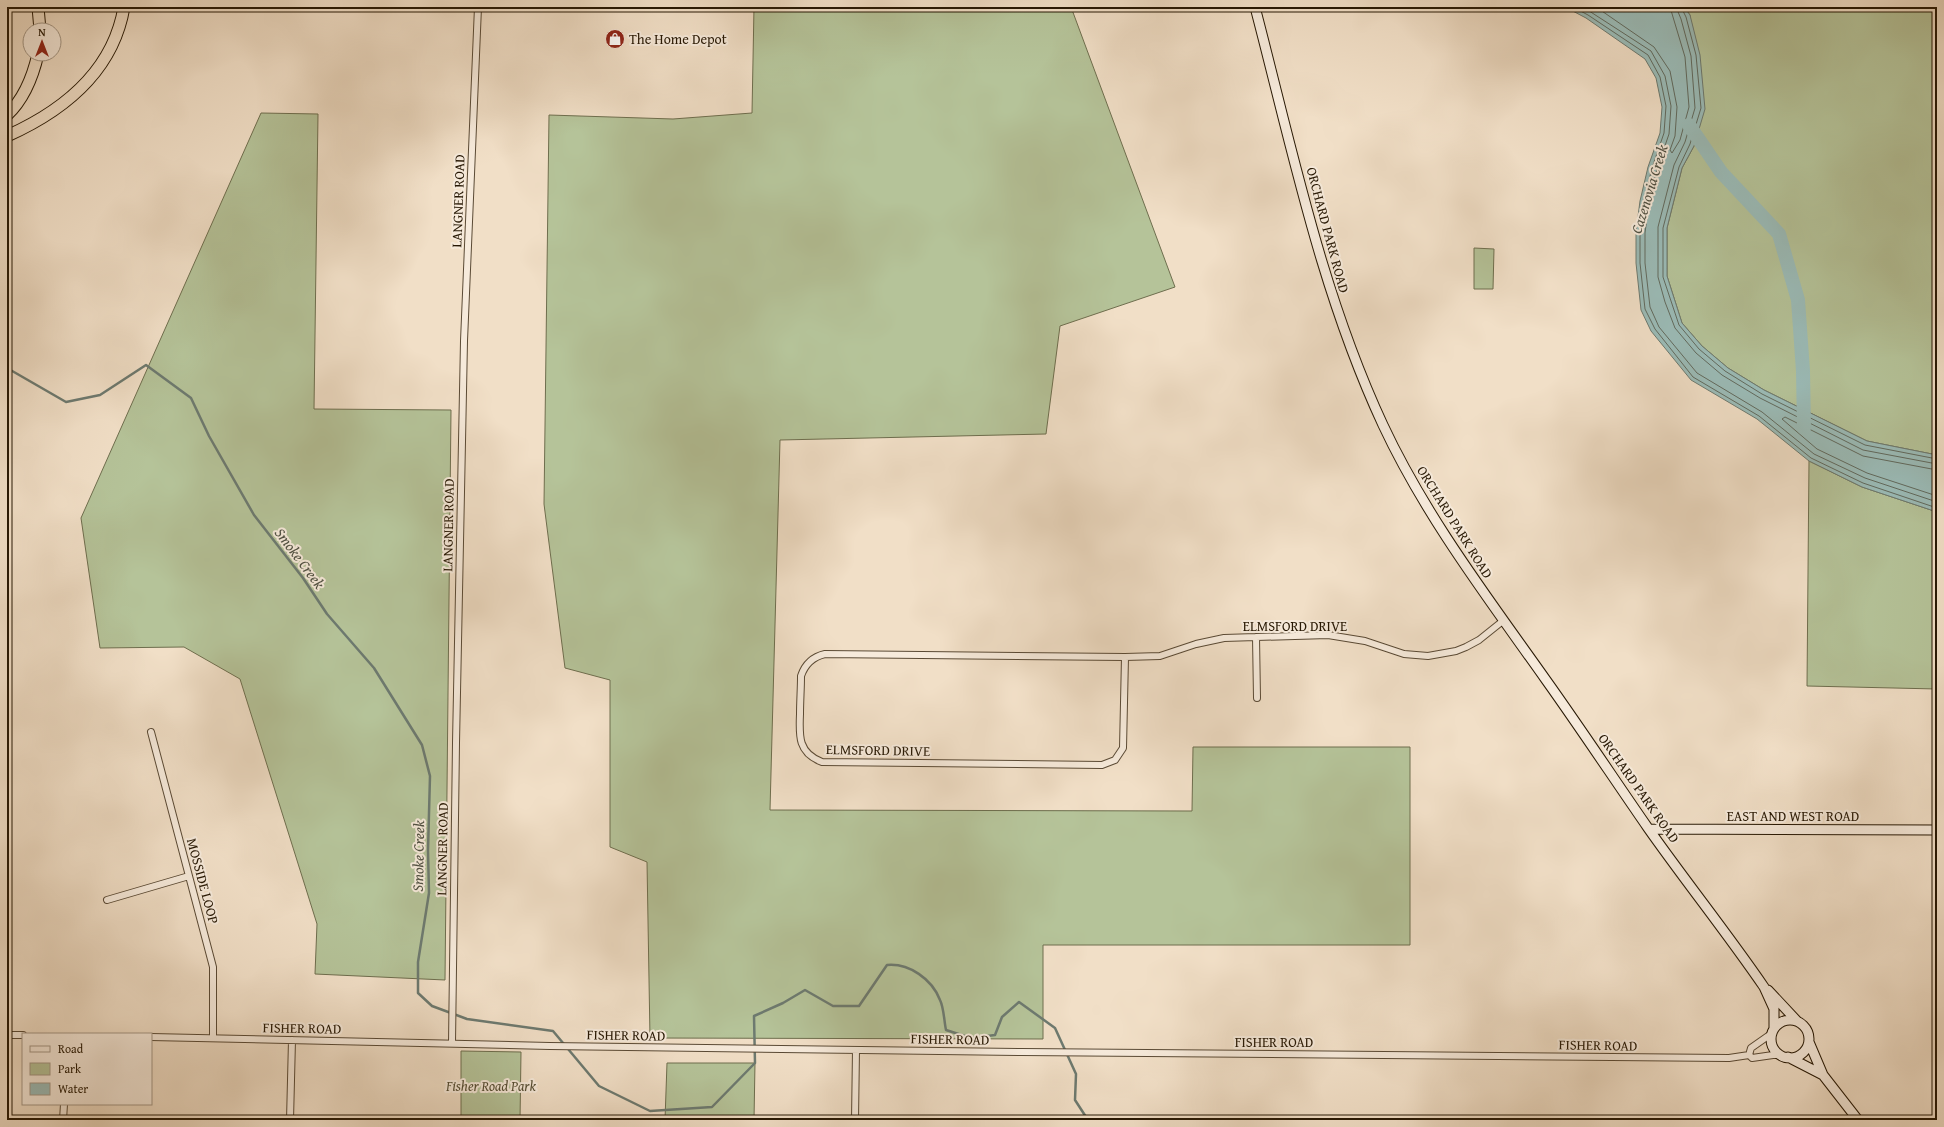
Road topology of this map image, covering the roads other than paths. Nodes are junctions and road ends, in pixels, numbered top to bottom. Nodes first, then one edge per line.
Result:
1 (38, 7) edge
2 (124, 7) edge
3 (478, 7) edge
4 (1255, 7) edge
5 (39, 22) edge
6 (36, 62) edge
7 (7, 115) edge
8 (7, 136) edge
9 (1504, 620) junction
10 (1256, 637) junction
11 (1125, 657) junction
12 (1257, 698) dead end
13 (151, 732) dead end
14 (1649, 829) junction
15 (1937, 830) edge
16 (190, 876) junction
17 (107, 900) dead end
18 (1764, 987) junction
19 (1797, 1021) junction
20 (1773, 1031) junction
21 (7, 1035) edge
22 (22, 1035) edge
23 (152, 1037) edge
24 (213, 1038) junction
25 (292, 1040) junction
26 (1809, 1042) junction
27 (452, 1043) junction
28 (856, 1050) junction
29 (1749, 1055) junction
30 (1784, 1056) junction
31 (1823, 1075) junction
32 (64, 1105) edge
33 (63, 1120) edge
34 (290, 1120) edge
35 (855, 1120) edge
36 (1858, 1120) edge

1 - 5 highway
2 - 8 highway
3 - 27 street, LANGNER ROAD
4 - 9 main road, ORCHARD PARK ROAD
6 - 7 highway
9 - 10 street, ELMSFORD DRIVE
9 - 14 main road, ORCHARD PARK ROAD
10 - 11 street, ELMSFORD DRIVE
10 - 12 street
11 - 11 street, ELMSFORD DRIVE
13 - 16 street, MOSSIDE LOOP
14 - 15 main road, EAST AND WEST ROAD
14 - 18 main road, ORCHARD PARK ROAD
16 - 17 street
16 - 24 street, MOSSIDE LOOP
18 - 19 main road, ORCHARD PARK ROAD
18 - 20 main road, ORCHARD PARK ROAD
19 - 20 main road
19 - 26 main road
20 - 29 street
20 - 30 main road
21 - 22 street
23 - 24 street, FISHER ROAD
24 - 25 street, FISHER ROAD
25 - 27 street, FISHER ROAD
25 - 34 street
26 - 30 main road
26 - 31 main road
27 - 28 street, FISHER ROAD
28 - 29 street, FISHER ROAD
28 - 35 street
29 - 30 street, FISHER ROAD
30 - 31 main road
31 - 36 main road
32 - 33 street

